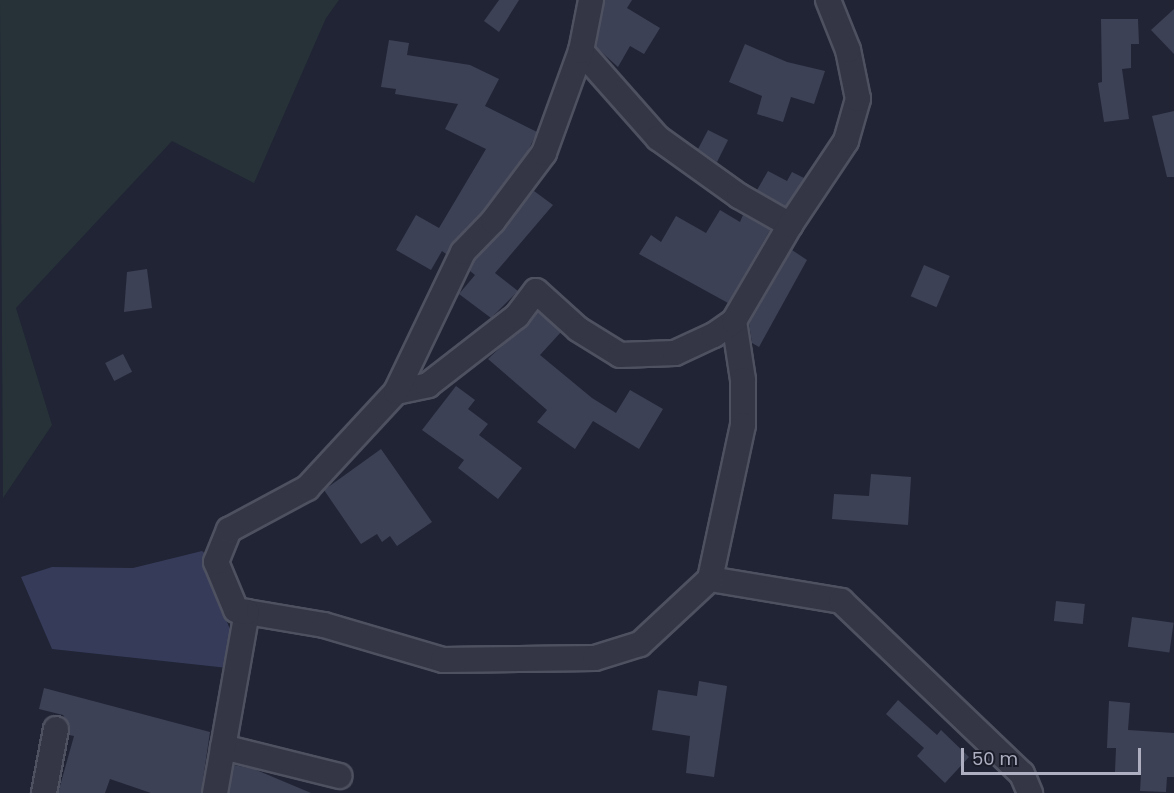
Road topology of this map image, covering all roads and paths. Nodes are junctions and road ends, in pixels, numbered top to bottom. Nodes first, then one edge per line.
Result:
1 (591, 0) edge
2 (828, 0) edge
3 (581, 51) junction
4 (790, 225) junction
5 (734, 321) junction
6 (396, 392) junction
7 (710, 579) junction
8 (247, 612) junction
9 (56, 729) dead end
10 (223, 747) junction
11 (339, 776) dead end
12 (44, 793) edge
13 (215, 793) edge
14 (1030, 793) edge

1 - 3 street
2 - 4 street
3 - 4 street
3 - 6 street
4 - 5 street
5 - 6 street
5 - 7 street
6 - 8 street
7 - 8 street
7 - 14 street
8 - 10 street
9 - 12 street
10 - 11 street
10 - 13 street

